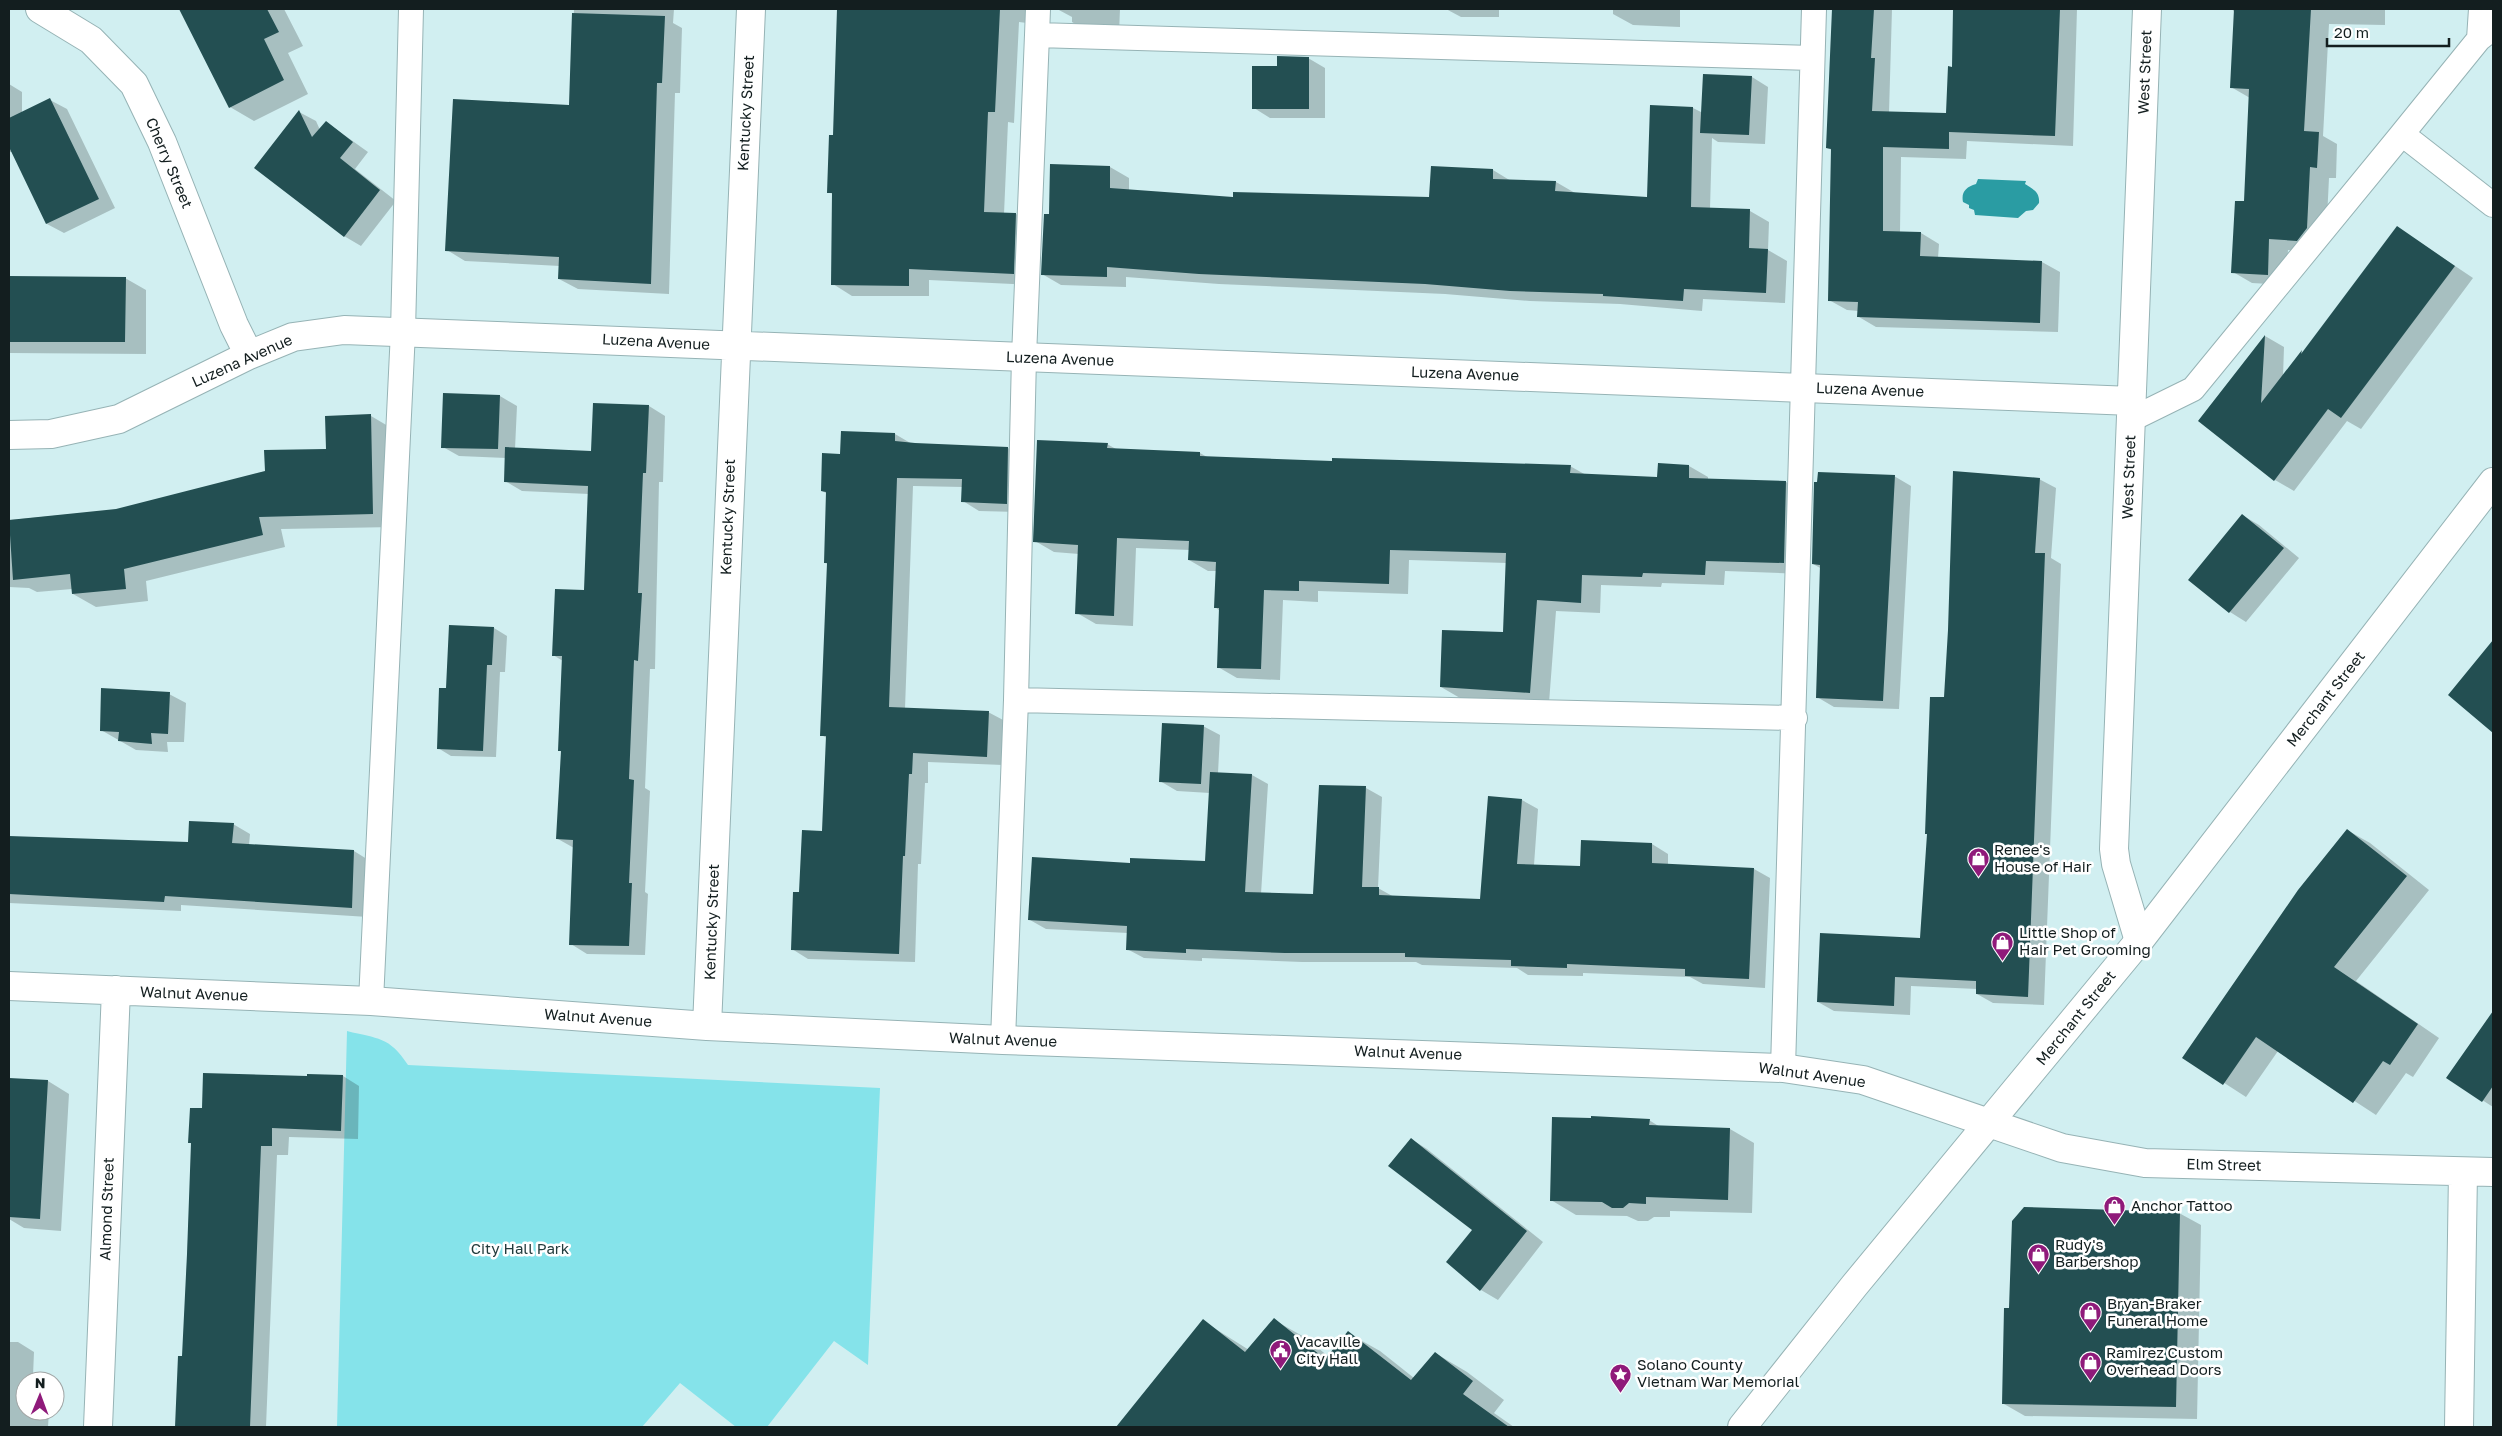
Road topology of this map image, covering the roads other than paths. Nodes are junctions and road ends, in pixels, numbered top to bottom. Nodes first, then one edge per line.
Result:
1 (40, 9) edge
2 (411, 9) edge
3 (750, 9) edge
4 (1038, 9) edge
5 (1814, 9) edge
6 (2147, 9) edge
7 (2481, 9) edge
8 (2486, 34) edge
9 (1037, 35) junction
10 (1812, 58) junction
11 (2402, 134) junction
12 (2493, 205) edge
13 (403, 331) junction
14 (735, 346) junction
15 (249, 355) junction
16 (1024, 357) junction
17 (1803, 387) junction
18 (2132, 410) junction
19 (9, 435) edge
20 (2493, 482) edge
21 (1016, 700) junction
22 (1795, 718) junction
23 (2139, 941) junction
24 (9, 986) edge
25 (116, 990) junction
26 (371, 1001) junction
27 (707, 1026) junction
28 (1003, 1040) junction
29 (1783, 1068) junction
30 (1990, 1123) junction
31 (2463, 1172) junction
32 (2493, 1172) edge
33 (98, 1427) edge
34 (1742, 1427) edge
35 (2459, 1427) edge

1 - 15 street, Cherry Street
2 - 13 lane
3 - 14 street, Kentucky Street
4 - 9 lane
5 - 10 lane
6 - 18 street, West Street
7 - 8 lane
8 - 11 lane
9 - 10 lane
9 - 16 lane
10 - 17 lane
11 - 12 lane
11 - 18 lane
13 - 14 street, Luzena Avenue
13 - 15 street, Luzena Avenue
13 - 26 lane
14 - 16 street, Luzena Avenue
14 - 27 street, Kentucky Street
15 - 19 street, Luzena Avenue
16 - 17 street, Luzena Avenue
16 - 21 lane
17 - 18 street, Luzena Avenue
17 - 22 lane
18 - 23 street, West Street
20 - 23 street, Merchant Street
21 - 22 lane
21 - 28 lane
22 - 29 lane
23 - 30 street, Merchant Street
24 - 25 street, Walnut Avenue
25 - 26 street, Walnut Avenue
25 - 33 street, Almond Street
26 - 27 street, Walnut Avenue
27 - 28 street, Walnut Avenue
28 - 29 street, Walnut Avenue
29 - 30 street, Walnut Avenue
30 - 31 street, Elm Street
30 - 34 street, Merchant Street
31 - 32 street, Elm Street
31 - 35 street

